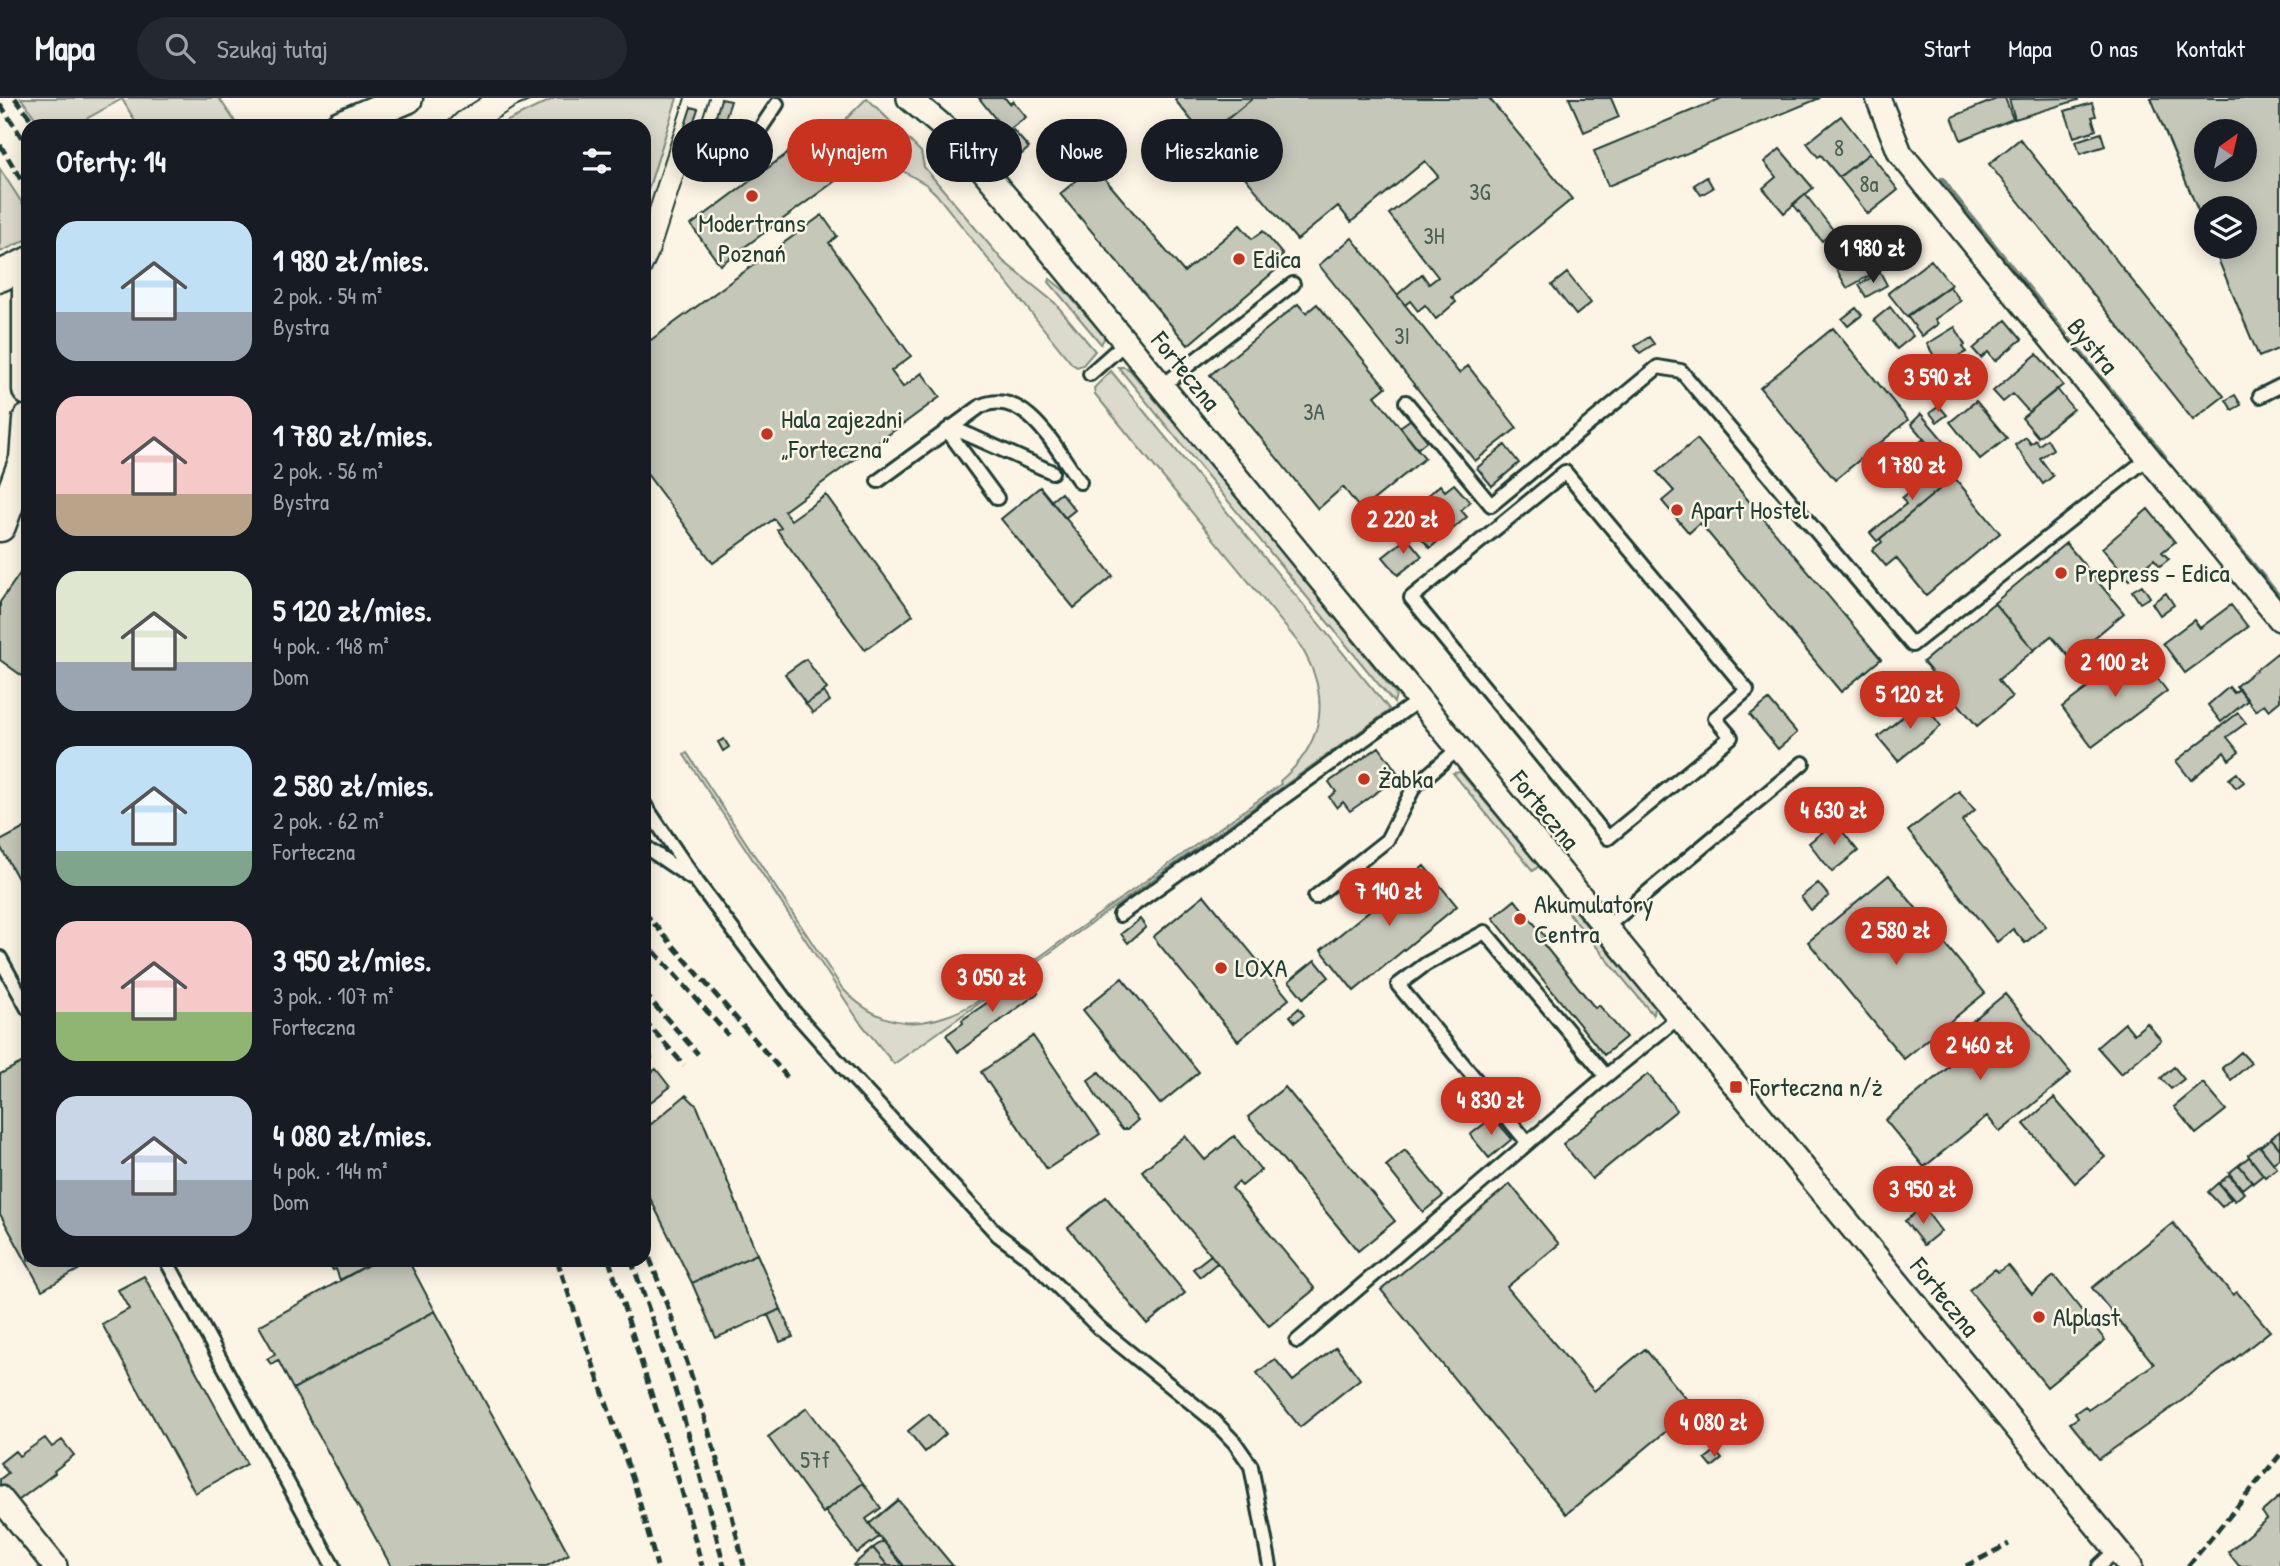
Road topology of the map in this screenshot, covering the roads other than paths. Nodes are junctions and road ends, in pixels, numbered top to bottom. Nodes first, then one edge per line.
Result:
1 (408, 98) edge
2 (909, 98) edge
3 (1878, 98) edge
4 (780, 100) edge
5 (358, 119) edge
6 (767, 119) edge
7 (21, 266) edge
8 (0, 276) edge
9 (1293, 284) dead end
10 (1126, 342) junction
11 (1090, 374) dead end
12 (1162, 386) junction
13 (2280, 386) edge
14 (2260, 396) dead end
15 (1406, 402) dead end
16 (949, 429) junction
17 (2148, 458) junction
18 (21, 470) edge
19 (1052, 472) dead end
20 (878, 481) dead end
21 (1080, 482) dead end
22 (997, 498) dead end
23 (0, 526) edge
24 (1411, 598) joint
25 (2280, 619) edge
26 (1419, 700) junction
27 (1459, 748) junction
28 (1803, 764) dead end
29 (651, 814) edge
30 (651, 851) edge
31 (697, 882) junction
32 (1315, 897) dead end
33 (1119, 915) dead end
34 (1606, 927) junction
35 (0, 958) edge
36 (21, 996) edge
37 (1679, 1017) junction
38 (1606, 1076) junction
39 (1528, 1143) junction
40 (170, 1267) edge
41 (1297, 1341) dead end
42 (0, 1498) edge
43 (2123, 1558) edge
44 (55, 1566) edge
45 (333, 1566) edge
46 (1270, 1566) edge
47 (2099, 1566) edge

1 - 5 street
2 - 10 street, Forteczna
3 - 17 street, Bystra
4 - 6 lane
7 - 8 street
9 - 12 lane
10 - 11 lane
10 - 12 street, Forteczna
12 - 26 street, Forteczna
13 - 14 lane
15 - 17 lane
16 - 19 lane
16 - 20 lane
16 - 21 lane
16 - 22 lane
17 - 25 street, Bystra
18 - 23 street
24 - 24 lane
26 - 27 street, Forteczna
26 - 33 lane
27 - 32 lane
27 - 34 street, Forteczna
28 - 34 lane
29 - 31 lane
30 - 31 lane
31 - 46 lane
34 - 37 street, Forteczna
35 - 36 lane
37 - 38 lane
37 - 43 street, Forteczna
38 - 39 lane
38 - 39 lane
39 - 41 lane
40 - 45 lane
42 - 44 street
43 - 47 lane

